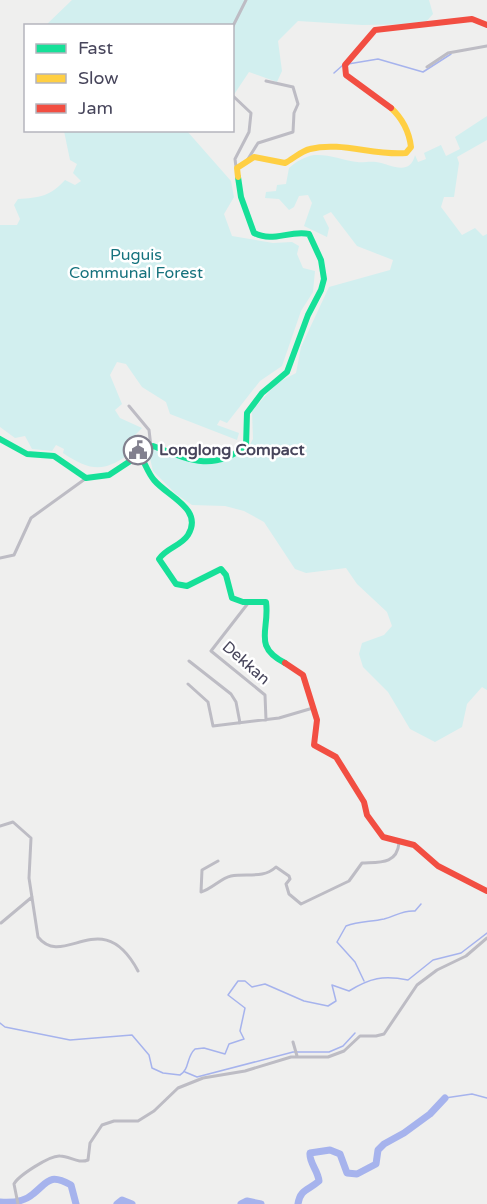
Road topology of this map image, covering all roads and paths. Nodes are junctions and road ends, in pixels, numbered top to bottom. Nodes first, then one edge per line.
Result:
1 (246, 0) edge
2 (234, 24) edge
3 (487, 25) edge
4 (487, 46) edge
5 (427, 67) dead end
6 (266, 81) dead end
7 (234, 97) edge
8 (248, 159) junction
9 (237, 168) junction
10 (129, 406) dead end
11 (0, 439) edge
12 (151, 447) junction
13 (140, 455) junction
14 (86, 478) junction
15 (0, 558) edge
16 (249, 602) junction
17 (189, 661) dead end
18 (188, 684) dead end
19 (313, 708) junction
20 (266, 720) junction
21 (240, 723) junction
22 (0, 826) edge
23 (399, 843) junction
24 (218, 861) dead end
25 (487, 891) edge
26 (32, 897) junction
27 (2, 923) edge
28 (487, 938) edge
29 (138, 971) dead end
30 (293, 1042) dead end
31 (297, 1053) junction
32 (18, 1204) edge

1 - 2 street
3 - 8 main road
4 - 5 street
6 - 8 street
7 - 9 street
8 - 9 main road
9 - 12 main road
10 - 12 street
11 - 14 main road
12 - 13 main road
13 - 14 main road
13 - 16 main road
14 - 15 street
16 - 19 main road
16 - 20 street, Dekkan
17 - 21 street
18 - 21 street
19 - 20 street
19 - 23 main road
20 - 21 street
22 - 26 street
23 - 24 street
23 - 25 main road
26 - 27 street
26 - 29 street
28 - 31 street
30 - 31 street
31 - 32 street

